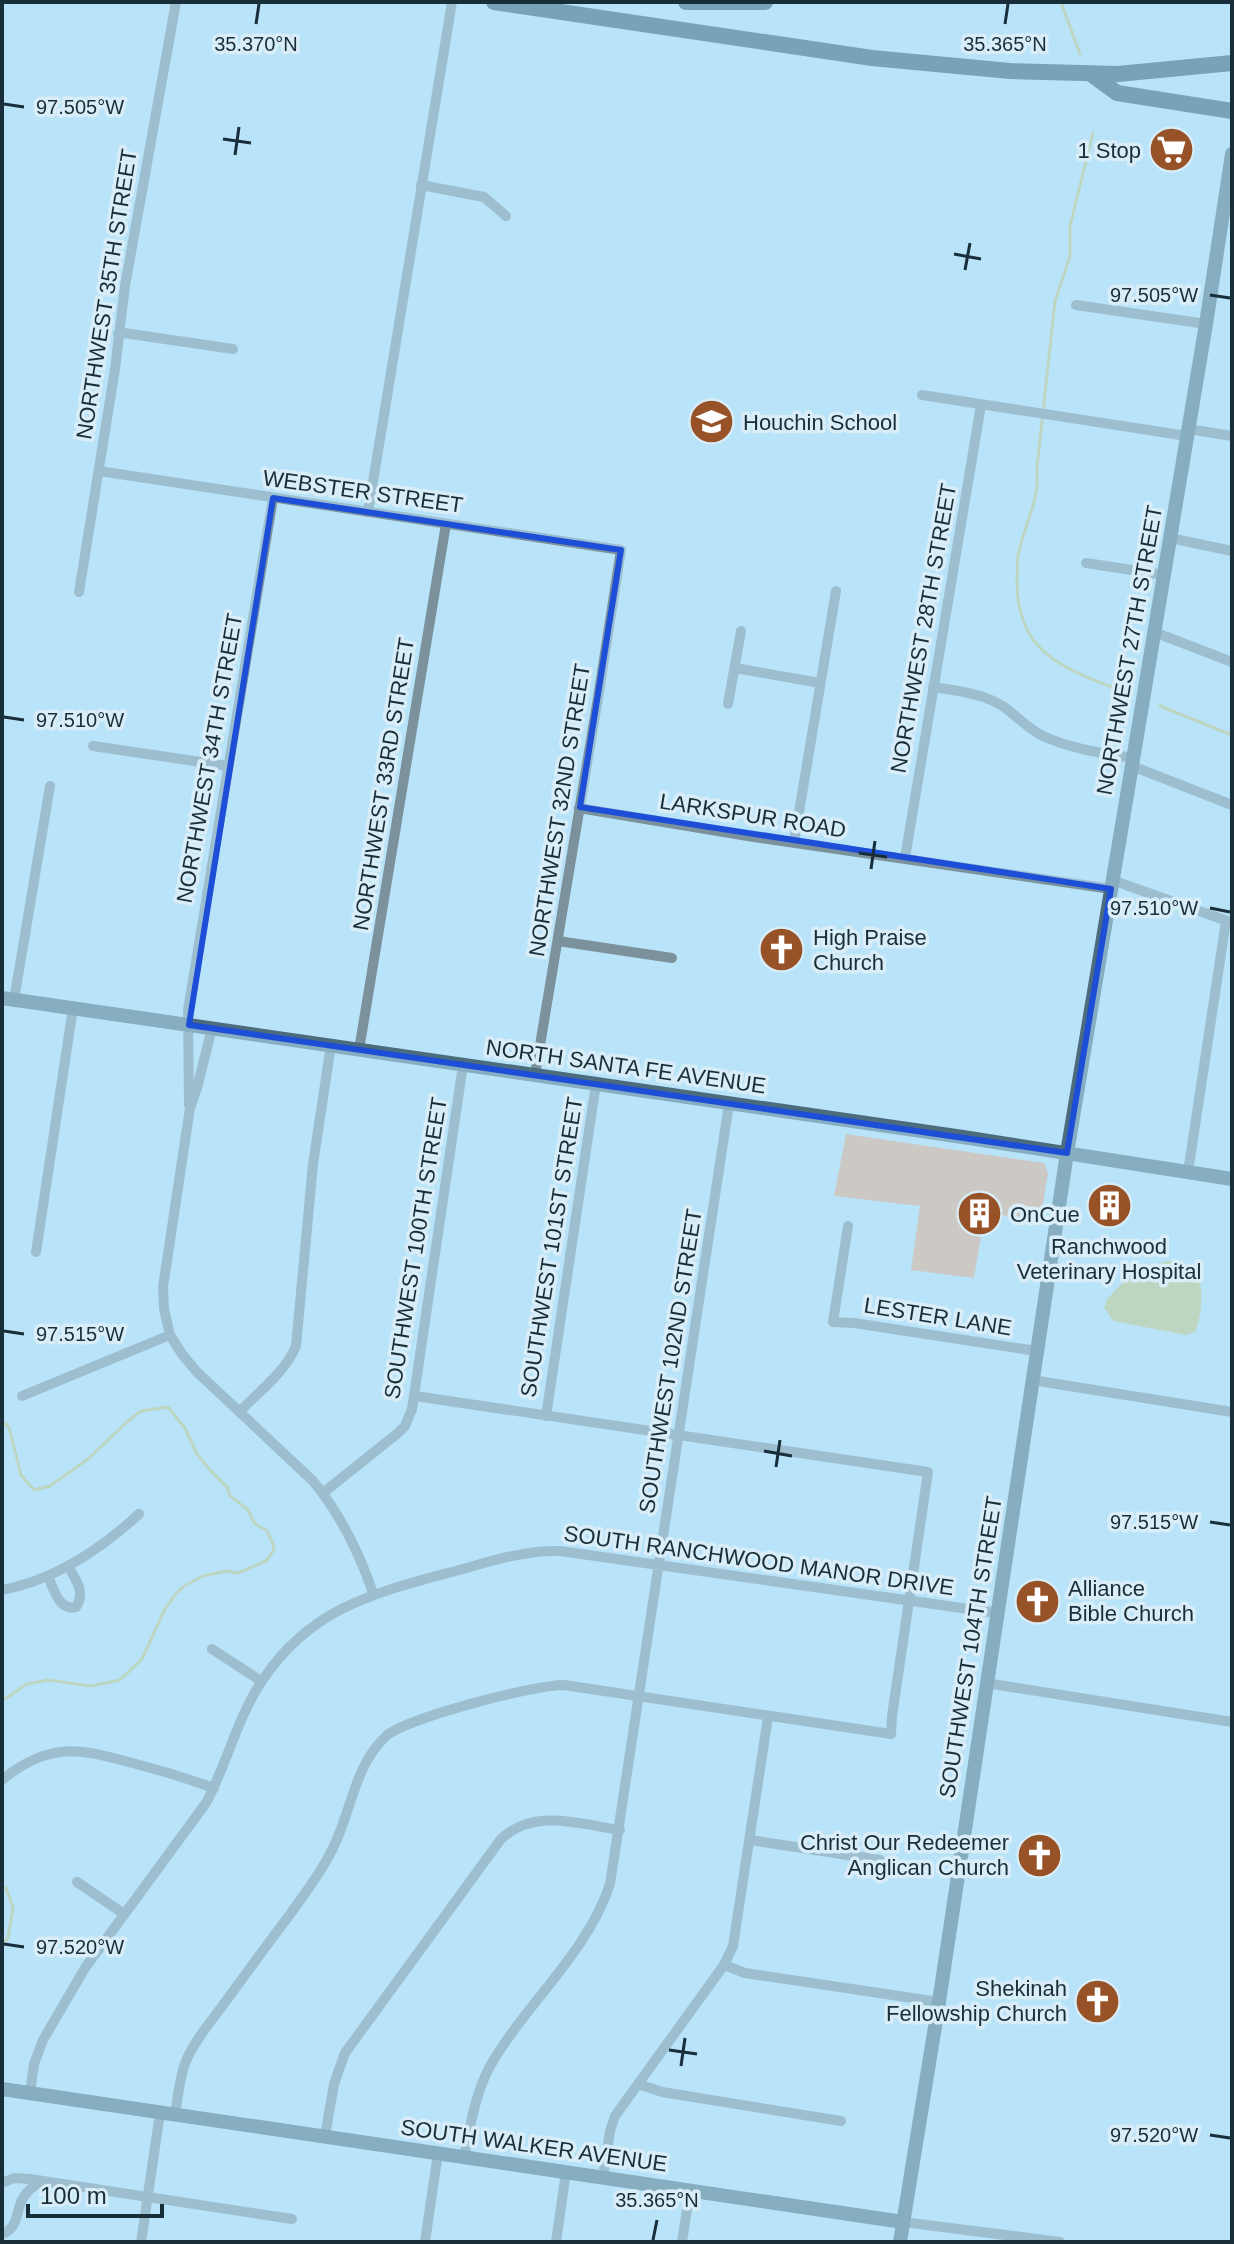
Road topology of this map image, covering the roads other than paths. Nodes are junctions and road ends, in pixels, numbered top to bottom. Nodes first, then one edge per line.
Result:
1 (176, 2) edge
2 (452, 2) edge
3 (494, 2) edge
4 (686, 2) edge
5 (765, 2) edge
6 (592, 9) edge
7 (1232, 63) edge
8 (1091, 74) junction
9 (1232, 111) edge
10 (1232, 154) edge
11 (421, 185) junction
12 (506, 216) dead end
13 (1076, 305) dead end
14 (1206, 324) junction
15 (118, 334) junction
16 (233, 349) dead end
17 (922, 395) dead end
18 (981, 405) junction
19 (1188, 433) junction
20 (1232, 436) edge
21 (99, 471) junction
22 (273, 498) junction
23 (368, 512) junction
24 (446, 524) junction
25 (1170, 538) junction
26 (621, 550) joint
27 (1232, 551) edge
28 (1086, 563) dead end
29 (1164, 575) junction
30 (836, 591) dead end
31 (79, 592) dead end
32 (741, 631) dead end
33 (1154, 632) junction
34 (1232, 662) edge
35 (735, 668) junction
36 (820, 683) junction
37 (933, 687) junction
38 (728, 704) dead end
39 (93, 746) dead end
40 (1132, 762) junction
41 (228, 766) junction
42 (50, 786) dead end
43 (1232, 805) edge
44 (579, 808) junction
45 (794, 842) junction
46 (905, 858) junction
47 (1112, 884) junction
48 (1229, 922) edge
49 (558, 941) junction
50 (672, 958) dead end
51 (8, 999) edge
52 (73, 1008) junction
53 (189, 1025) junction
54 (212, 1028) junction
55 (331, 1045) junction
56 (359, 1050) junction
57 (463, 1065) junction
58 (535, 1075) junction
59 (596, 1084) junction
60 (729, 1104) junction
61 (190, 1108) junction
62 (1067, 1153) junction
63 (1188, 1172) junction
64 (1232, 1179) edge
65 (848, 1226) dead end
66 (36, 1252) dead end
67 (170, 1335) junction
68 (1036, 1351) junction
69 (1032, 1380) junction
70 (22, 1396) dead end
71 (415, 1396) junction
72 (240, 1411) junction
73 (1232, 1412) edge
74 (546, 1416) junction
75 (679, 1435) junction
76 (323, 1493) junction
77 (139, 1514) dead end
78 (659, 1564) junction
79 (68, 1566) junction
80 (48, 1576) junction
81 (2, 1590) edge
82 (373, 1593) junction
83 (910, 1601) junction
84 (997, 1613) junction
85 (212, 1649) dead end
86 (261, 1681) junction
87 (986, 1683) junction
88 (639, 1696) junction
89 (768, 1717) junction
90 (1232, 1722) edge
91 (2, 1780) edge
92 (214, 1788) junction
93 (620, 1830) junction
94 (750, 1840) junction
95 (880, 1860) dead end
96 (77, 1882) dead end
97 (124, 1914) junction
98 (724, 1965) junction
99 (939, 2002) junction
100 (638, 2084) junction
101 (2, 2089) edge
102 (30, 2093) junction
103 (168, 2114) junction
104 (841, 2121) dead end
105 (325, 2136) junction
106 (438, 2153) junction
107 (464, 2157) junction
108 (566, 2172) junction
109 (603, 2177) junction
110 (42, 2181) junction
111 (2, 2183) edge
112 (690, 2190) junction
113 (148, 2197) junction
114 (292, 2219) dead end
115 (903, 2222) junction
116 (2, 2234) edge
117 (141, 2242) edge
118 (425, 2242) edge
119 (556, 2242) edge
120 (682, 2242) edge
121 (900, 2242) edge
122 (1060, 2242) edge

1 - 15 street, NORTHWEST 35TH STREET
2 - 11 street
3 - 6 main road
4 - 5 main road
6 - 8 main road
7 - 8 main road
8 - 9 main road
10 - 14 main road, NORTHWEST 27TH STREET
11 - 12 street
11 - 23 street
13 - 14 street
14 - 19 main road, NORTHWEST 27TH STREET
15 - 16 street
15 - 21 street, NORTHWEST 35TH STREET
17 - 18 street
18 - 19 street
18 - 37 street, NORTHWEST 28TH STREET
19 - 20 street
19 - 25 main road, NORTHWEST 27TH STREET
21 - 22 street, WEBSTER STREET
21 - 31 street, NORTHWEST 35TH STREET
22 - 23 street, WEBSTER STREET
22 - 41 street, NORTHWEST 34TH STREET
23 - 24 street, WEBSTER STREET
24 - 26 street, WEBSTER STREET
24 - 56 street, NORTHWEST 33RD STREET
25 - 27 street
25 - 29 main road, NORTHWEST 27TH STREET
26 - 44 street, NORTHWEST 32ND STREET
28 - 29 street
29 - 33 main road, NORTHWEST 27TH STREET
30 - 36 street
32 - 35 street
33 - 34 street
33 - 40 main road, NORTHWEST 27TH STREET
35 - 36 street
35 - 38 street
36 - 45 street
37 - 40 street
37 - 46 street, NORTHWEST 28TH STREET
39 - 41 street
40 - 43 street
40 - 47 main road, NORTHWEST 27TH STREET
41 - 53 street, NORTHWEST 34TH STREET
42 - 51 street
44 - 45 street, LARKSPUR ROAD
44 - 49 street, NORTHWEST 32ND STREET
45 - 46 street, LARKSPUR ROAD
46 - 47 street, LARKSPUR ROAD
47 - 48 street, LARKSPUR ROAD
47 - 62 main road, NORTHWEST 27TH STREET
48 - 63 street
49 - 50 street
49 - 58 street, NORTHWEST 32ND STREET
51 - 52 main road, NORTH SANTA FE AVENUE
52 - 53 main road, NORTH SANTA FE AVENUE
52 - 66 street
53 - 54 main road, NORTH SANTA FE AVENUE
53 - 61 street, NORTHWEST 34TH STREET
54 - 55 main road, NORTH SANTA FE AVENUE
54 - 61 street
55 - 56 main road, NORTH SANTA FE AVENUE
55 - 72 street
56 - 57 main road, NORTH SANTA FE AVENUE
57 - 58 main road, NORTH SANTA FE AVENUE
57 - 71 street, SOUTHWEST 100TH STREET
58 - 59 main road, NORTH SANTA FE AVENUE
59 - 60 main road, NORTH SANTA FE AVENUE
59 - 74 street, SOUTHWEST 101ST STREET
60 - 62 main road, NORTH SANTA FE AVENUE
60 - 75 street, SOUTHWEST 102ND STREET
61 - 67 street
62 - 63 main road, NORTH SANTA FE AVENUE
62 - 68 main road, SOUTHWEST 104TH STREET
63 - 64 main road, NORTH SANTA FE AVENUE
65 - 68 street, LESTER LANE
67 - 70 street
67 - 72 street
68 - 69 main road, SOUTHWEST 104TH STREET
69 - 73 street
69 - 84 main road, SOUTHWEST 104TH STREET
71 - 74 street
71 - 76 street, SOUTHWEST 100TH STREET
72 - 76 street
74 - 75 street
75 - 78 street, SOUTHWEST 102ND STREET
75 - 83 street
76 - 82 street
77 - 79 street
78 - 82 street, SOUTH RANCHWOOD MANOR DRIVE
78 - 83 street, SOUTH RANCHWOOD MANOR DRIVE
78 - 88 street, SOUTHWEST 102ND STREET
79 - 80 street
79 - 80 street
80 - 81 street
82 - 86 street, SOUTH RANCHWOOD MANOR DRIVE
83 - 84 street, SOUTH RANCHWOOD MANOR DRIVE
83 - 89 street
84 - 87 main road, SOUTHWEST 104TH STREET
85 - 86 street
86 - 92 street, SOUTH RANCHWOOD MANOR DRIVE
87 - 90 street
87 - 99 main road, SOUTHWEST 104TH STREET
88 - 89 street
88 - 93 street, SOUTHWEST 102ND STREET
88 - 103 street
89 - 94 street
91 - 92 street
92 - 97 street, SOUTH RANCHWOOD MANOR DRIVE
93 - 105 street
93 - 107 street, SOUTHWEST 102ND STREET
94 - 95 street
94 - 98 street
96 - 97 street
97 - 102 street, SOUTH RANCHWOOD MANOR DRIVE
98 - 99 street
98 - 100 street
99 - 115 main road, SOUTHWEST 104TH STREET
100 - 104 street
100 - 109 street
101 - 102 main road, SOUTH WALKER AVENUE
102 - 103 main road, SOUTH WALKER AVENUE
103 - 105 main road, SOUTH WALKER AVENUE
103 - 113 street
105 - 106 main road, SOUTH WALKER AVENUE
106 - 107 main road, SOUTH WALKER AVENUE
106 - 118 street
107 - 108 main road, SOUTH WALKER AVENUE
108 - 109 main road, SOUTH WALKER AVENUE
108 - 119 street
109 - 112 main road, SOUTH WALKER AVENUE
110 - 111 street
110 - 113 street
110 - 116 street
112 - 115 main road, SOUTH WALKER AVENUE
112 - 120 street
113 - 114 street
113 - 117 street
115 - 121 main road, SOUTHWEST 104TH STREET
115 - 122 street, SOUTH WALKER AVENUE

